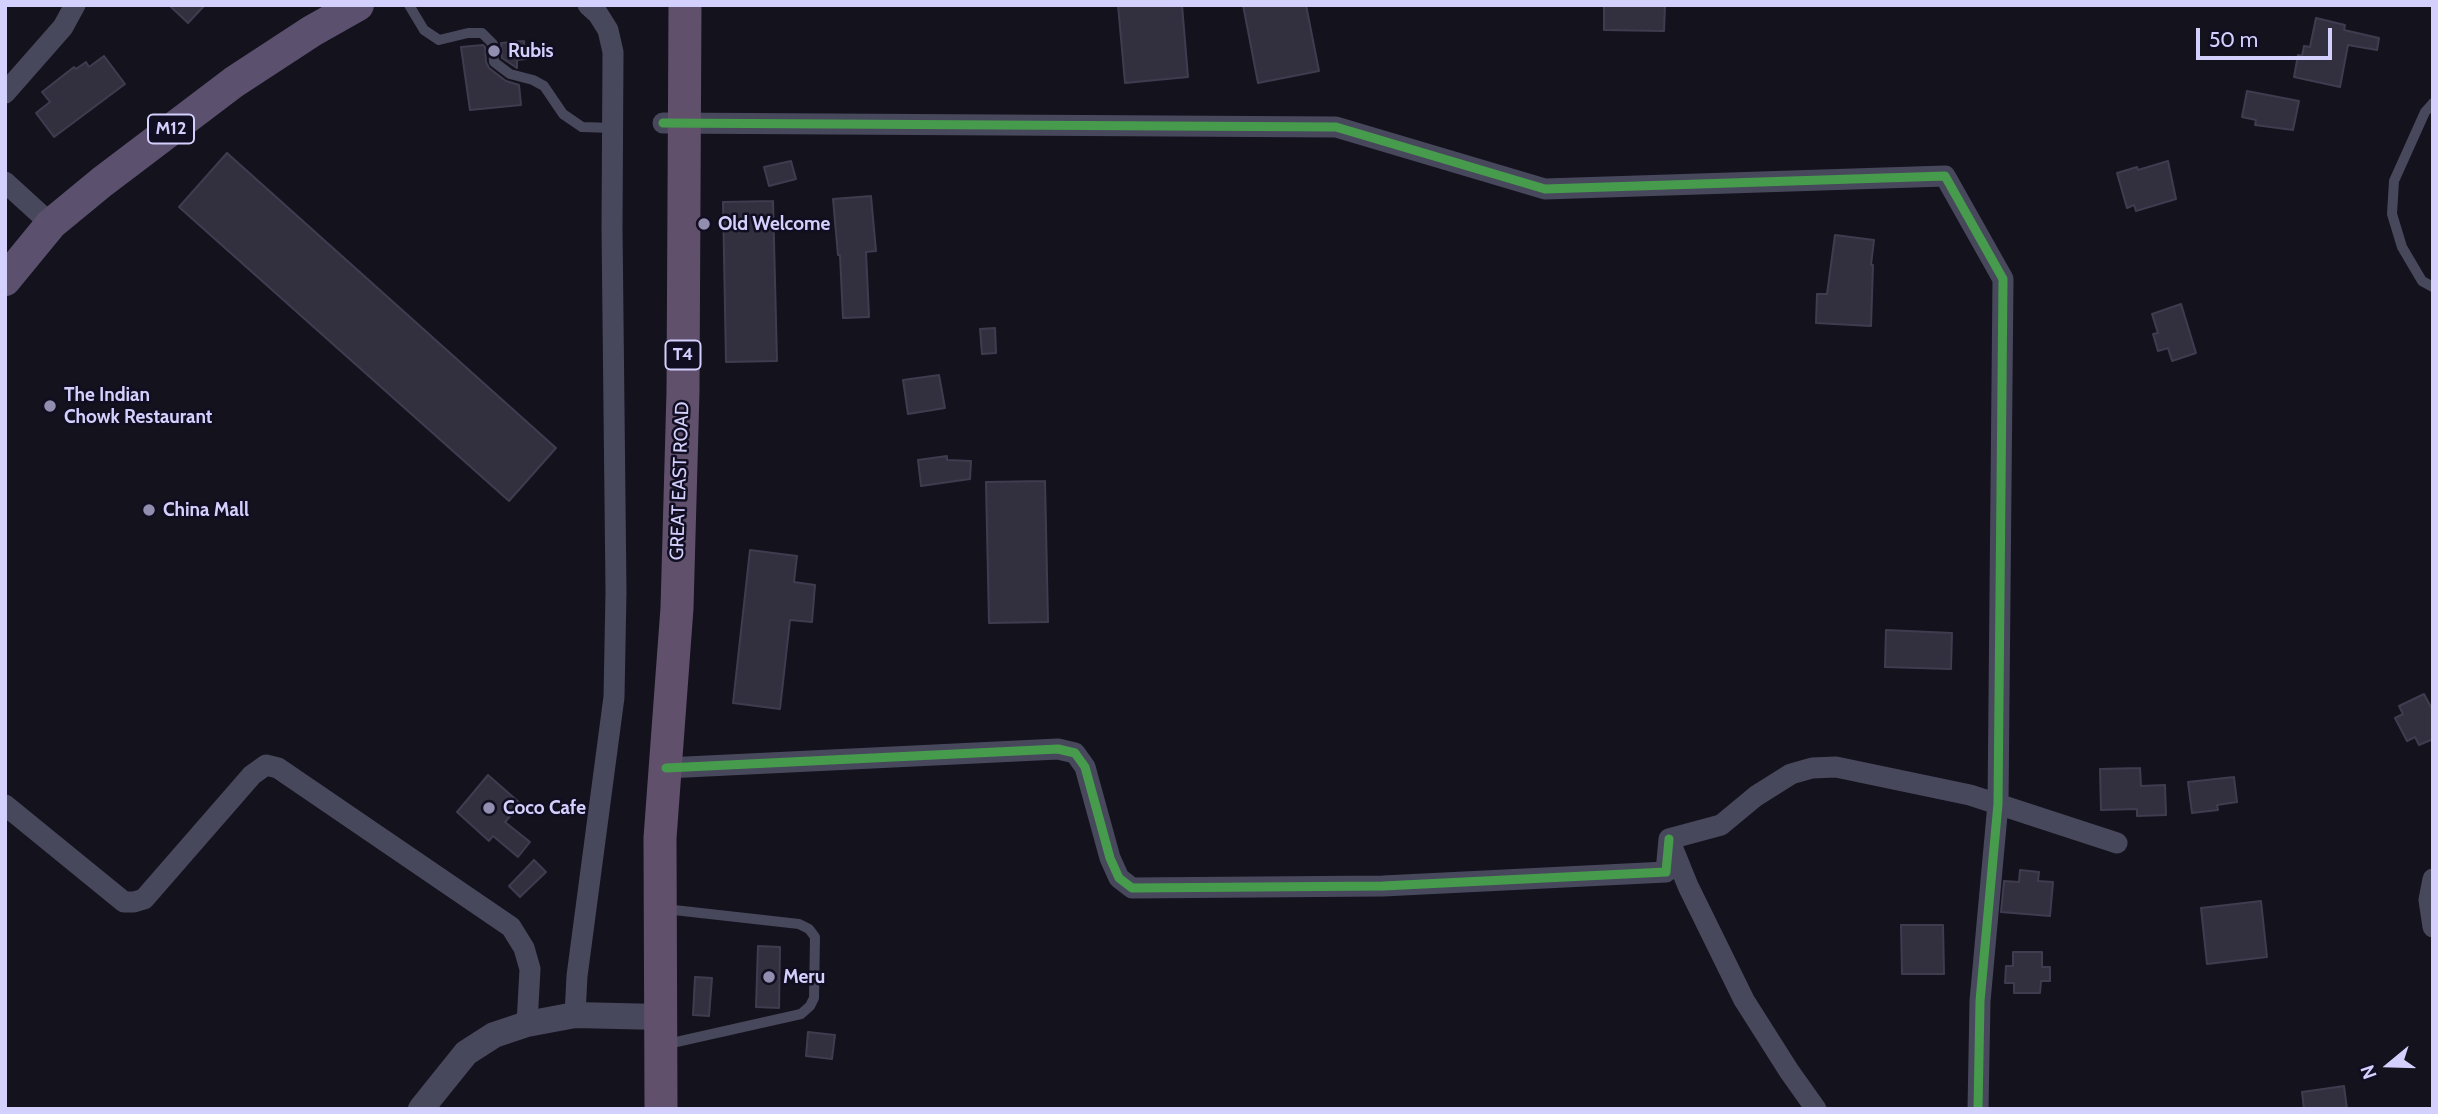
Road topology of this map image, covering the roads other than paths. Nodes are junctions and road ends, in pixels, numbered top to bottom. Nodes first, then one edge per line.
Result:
1 (75, 5) edge
2 (358, 5) edge
3 (409, 5) edge
4 (588, 5) edge
5 (666, 5) edge
6 (685, 5) edge
7 (5, 93) edge
8 (2433, 103) edge
9 (673, 123) junction
10 (613, 128) junction
11 (5, 182) edge
12 (51, 224) junction
13 (5, 279) edge
14 (2433, 288) edge
15 (666, 768) junction
16 (1998, 804) junction
17 (5, 805) edge
18 (1669, 839) junction
19 (2117, 843) dead end
20 (2433, 879) edge
21 (662, 908) junction
22 (2433, 927) edge
23 (575, 1015) junction
24 (527, 1024) junction
25 (660, 1031) junction
26 (421, 1109) edge
27 (661, 1109) edge
28 (1816, 1109) edge
29 (1978, 1109) edge

1 - 7 street
2 - 12 main road, M12
3 - 10 lane
4 - 10 street
5 - 9 highway, GREAT EAST ROAD / T4
6 - 9 highway, GREAT EAST ROAD / T4
8 - 14 lane
9 - 15 highway, GREAT EAST ROAD / T4
9 - 16 street
10 - 23 street
11 - 12 street
12 - 13 main road, M12
15 - 18 street
15 - 21 highway, GREAT EAST ROAD / T4
16 - 18 street
16 - 19 street
16 - 29 street
17 - 24 street
18 - 28 street
20 - 22 street
21 - 25 highway, GREAT EAST ROAD / T4
21 - 25 lane
23 - 24 street
23 - 25 street
24 - 26 street
25 - 27 highway, GREAT EAST ROAD / T4

